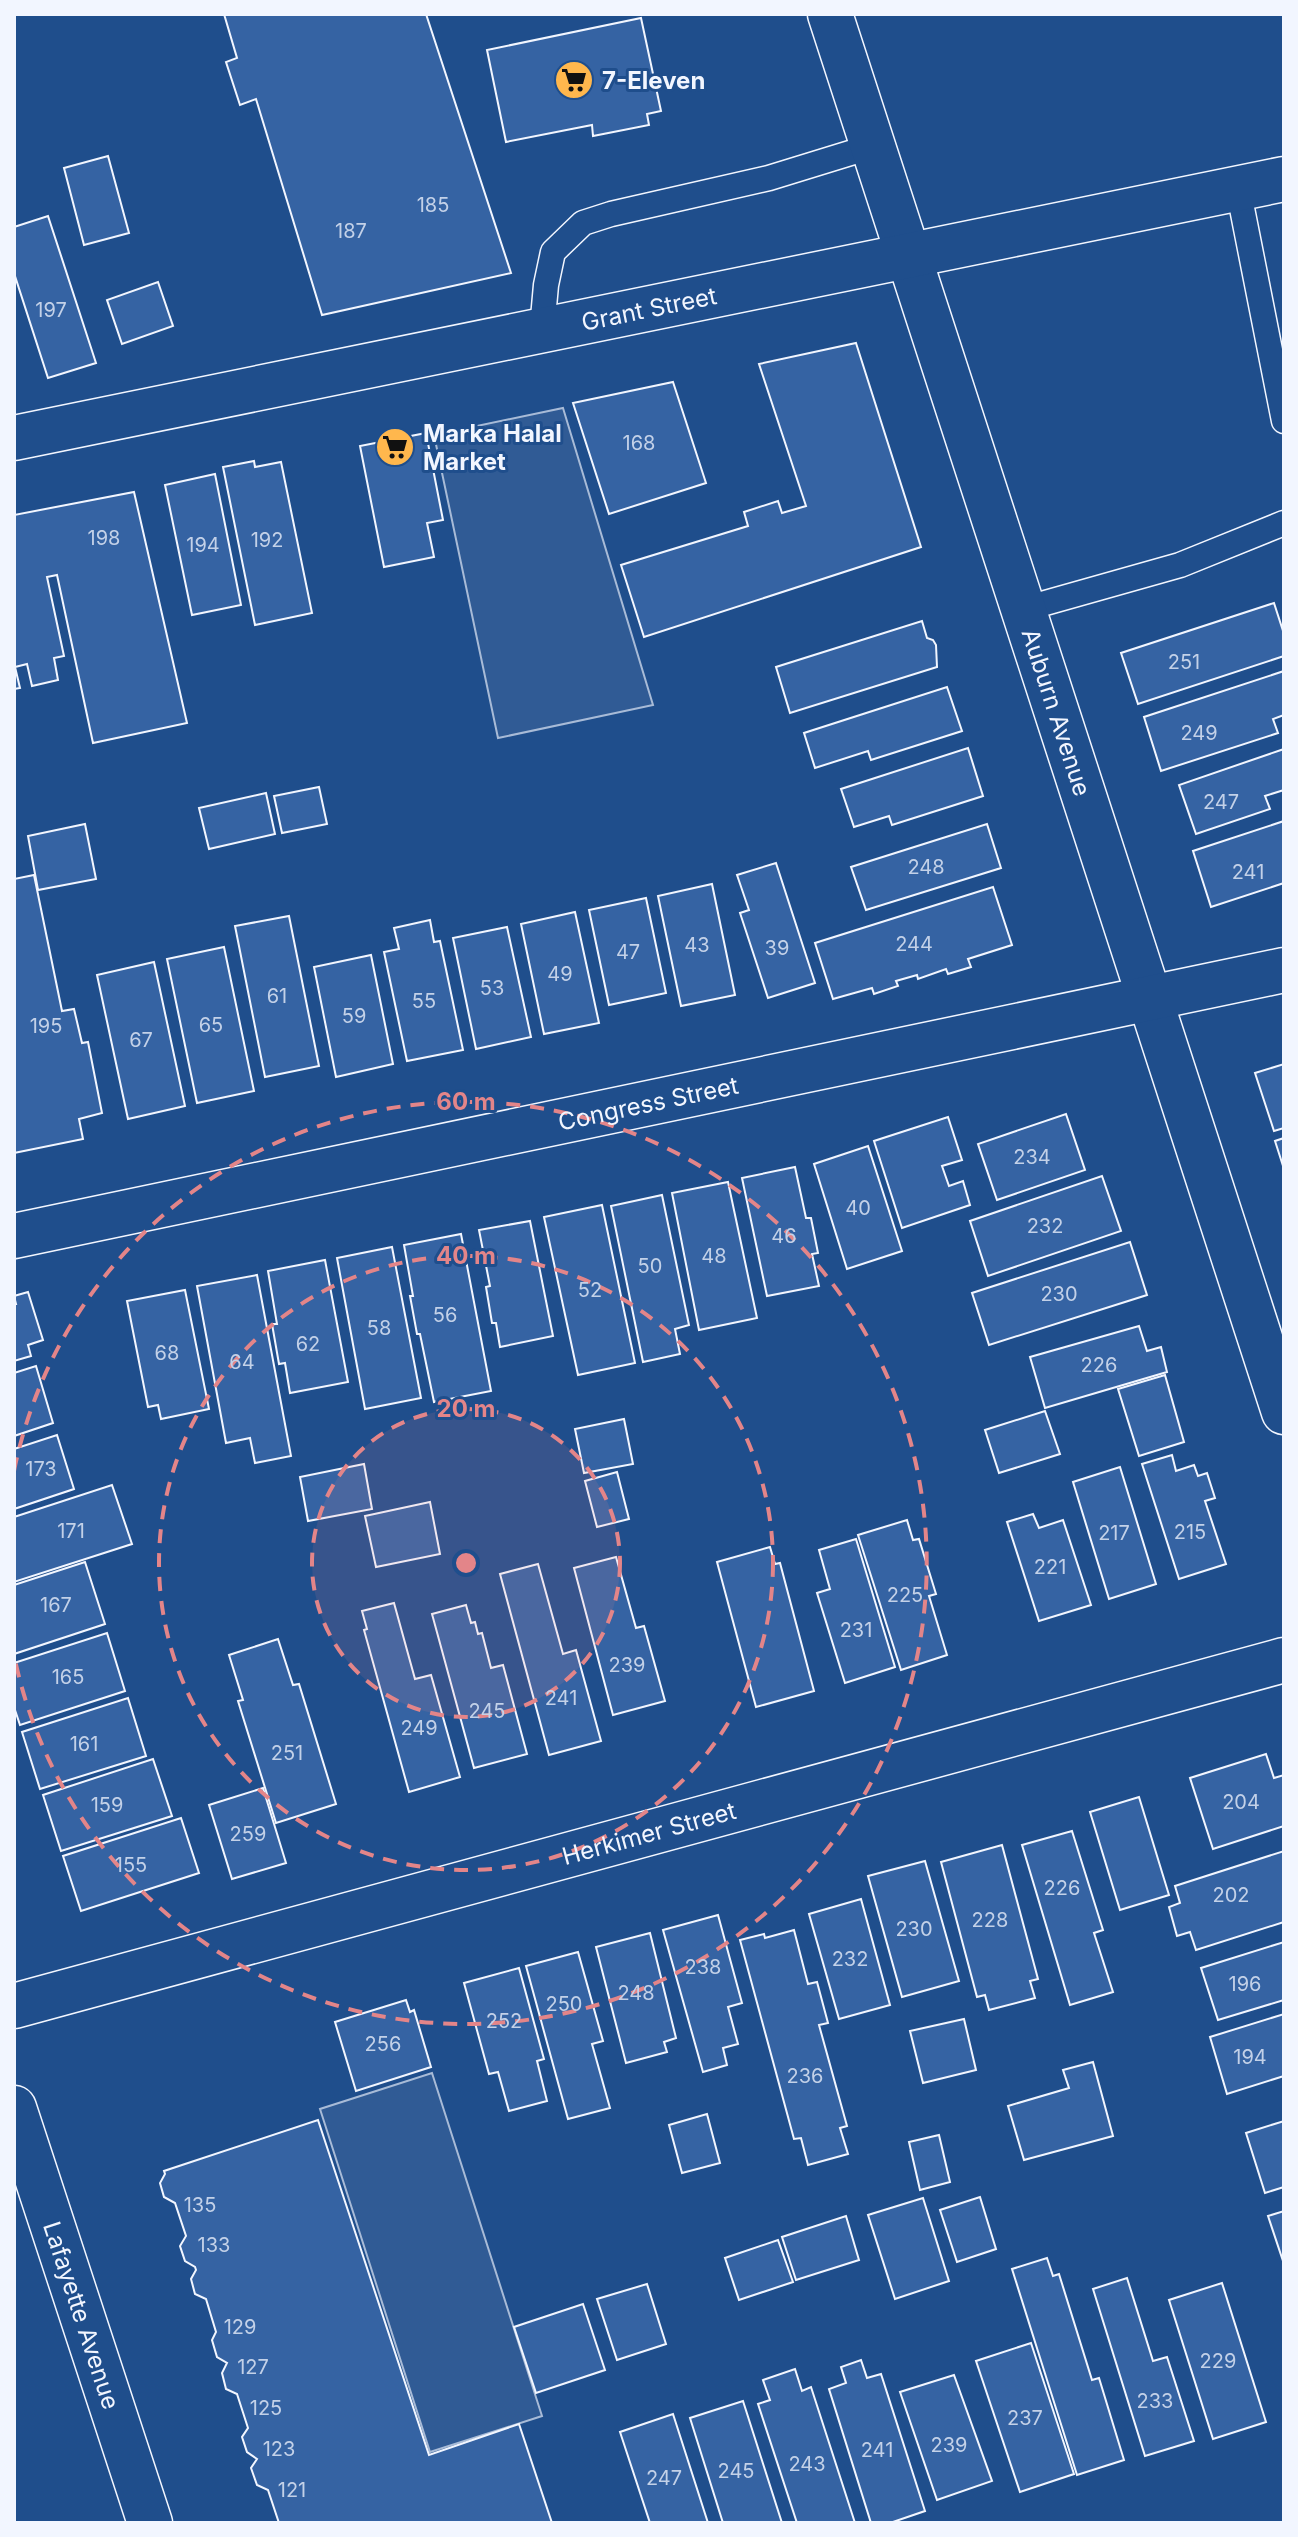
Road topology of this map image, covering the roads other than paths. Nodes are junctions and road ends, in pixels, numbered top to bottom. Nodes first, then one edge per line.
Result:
1 (830, 14) edge
2 (873, 146) junction
3 (1284, 179) edge
4 (1238, 188) junction
5 (908, 256) junction
6 (542, 329) junction
7 (1284, 421) edge
8 (14, 438) edge
9 (1284, 523) edge
10 (1024, 609) junction
11 (1284, 970) edge
12 (1149, 998) junction
13 (14, 1236) edge
14 (1284, 1412) edge
15 (1284, 1660) edge
16 (14, 2006) edge
17 (14, 2108) edge
18 (150, 2523) edge

1 - 2 street, Auburn Avenue
2 - 5 street, Auburn Avenue
2 - 6 lane
3 - 4 street, Grant Street
4 - 5 street, Grant Street
4 - 7 lane
5 - 6 street, Grant Street
5 - 10 street, Auburn Avenue
6 - 8 street, Grant Street
9 - 10 lane
10 - 12 street, Auburn Avenue
11 - 12 street, Congress Street
12 - 13 street, Congress Street
12 - 14 street, Auburn Avenue
15 - 16 street, Herkimer Street
17 - 18 street, Lafayette Avenue

